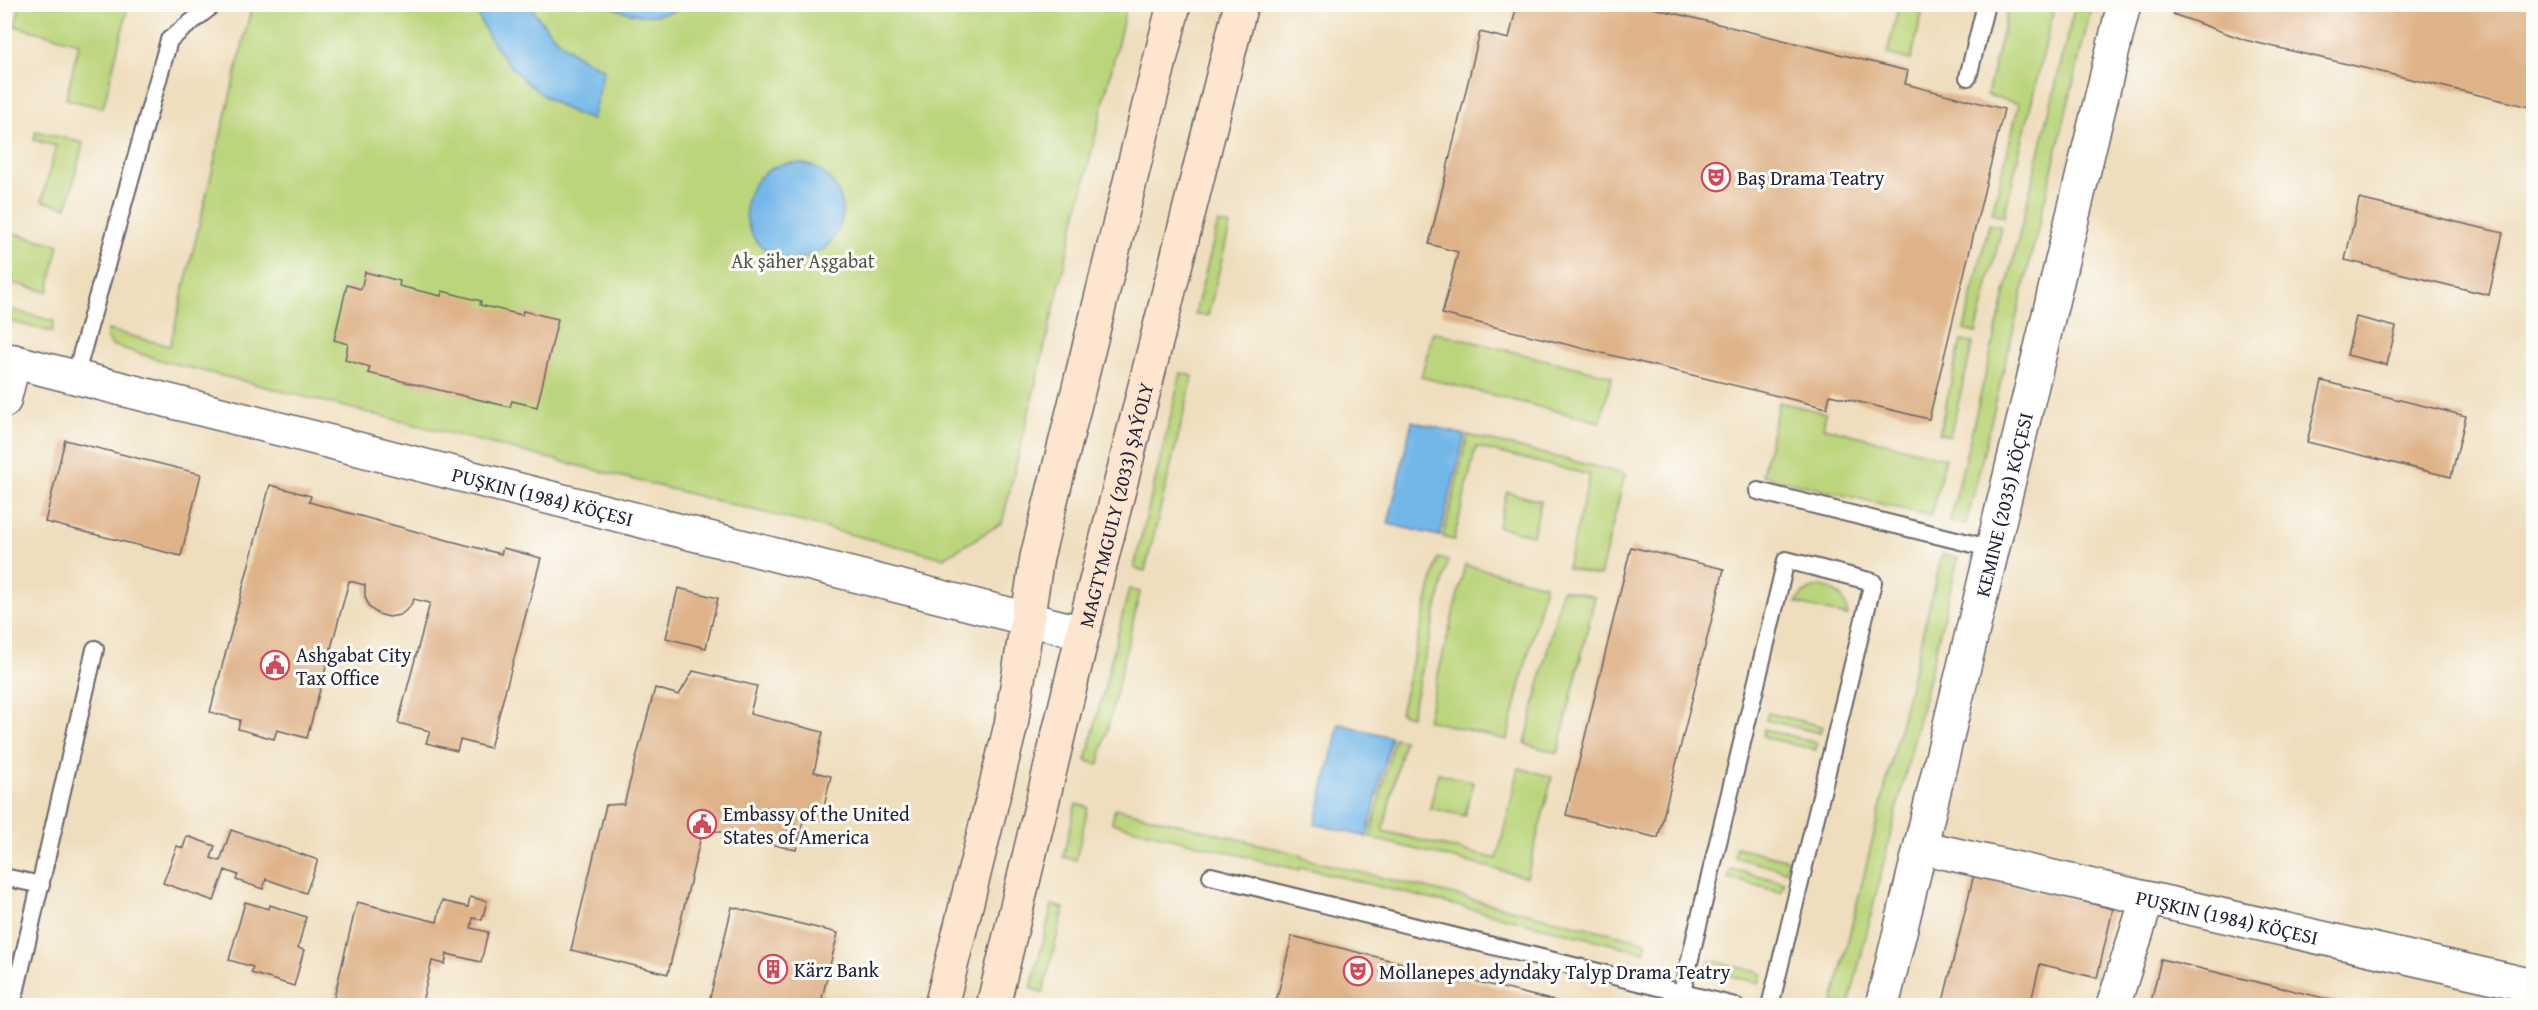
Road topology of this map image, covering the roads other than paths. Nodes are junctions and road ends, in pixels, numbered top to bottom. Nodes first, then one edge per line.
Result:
1 (214, 4) edge
2 (1174, 4) edge
3 (1240, 4) edge
4 (1986, 4) edge
5 (2124, 4) edge
6 (1968, 77) dead end
7 (9, 360) edge
8 (75, 376) junction
9 (4, 401) edge
10 (1758, 491) dead end
11 (1993, 549) junction
12 (1028, 619) junction
13 (1083, 633) junction
14 (95, 649) dead end
15 (1921, 847) junction
16 (1211, 876) dead end
17 (4, 877) edge
18 (40, 885) junction
19 (2147, 900) junction
20 (2534, 986) edge
21 (1682, 992) junction
22 (12, 1005) edge
23 (941, 1005) edge
24 (993, 1005) edge
25 (1735, 1005) edge
26 (1770, 1005) edge
27 (1882, 1005) edge
28 (2113, 1005) edge

1 - 8 lane
2 - 12 main road
3 - 13 main road, MAGTYMGULY (2033) ŞAÝOLY
4 - 6 lane
5 - 11 street, KEMINE (2035) KÖÇESI
7 - 8 street, PUŞKIN (1984) KÖÇESI
7 - 9 street
8 - 12 street, PUŞKIN (1984) KÖÇESI
10 - 11 lane
11 - 15 street, KEMINE (2035) KÖÇESI
12 - 13 street, PUŞKIN (1984) KÖÇESI
12 - 23 main road
13 - 24 main road, MAGTYMGULY (2033) ŞAÝOLY
14 - 18 lane
15 - 19 street, PUŞKIN (1984) KÖÇESI
15 - 27 street, KEMINE (2035) KÖÇESI
16 - 21 lane
17 - 18 lane
18 - 22 lane
19 - 20 street, PUŞKIN (1984) KÖÇESI
19 - 28 street
21 - 25 lane
21 - 26 lane

